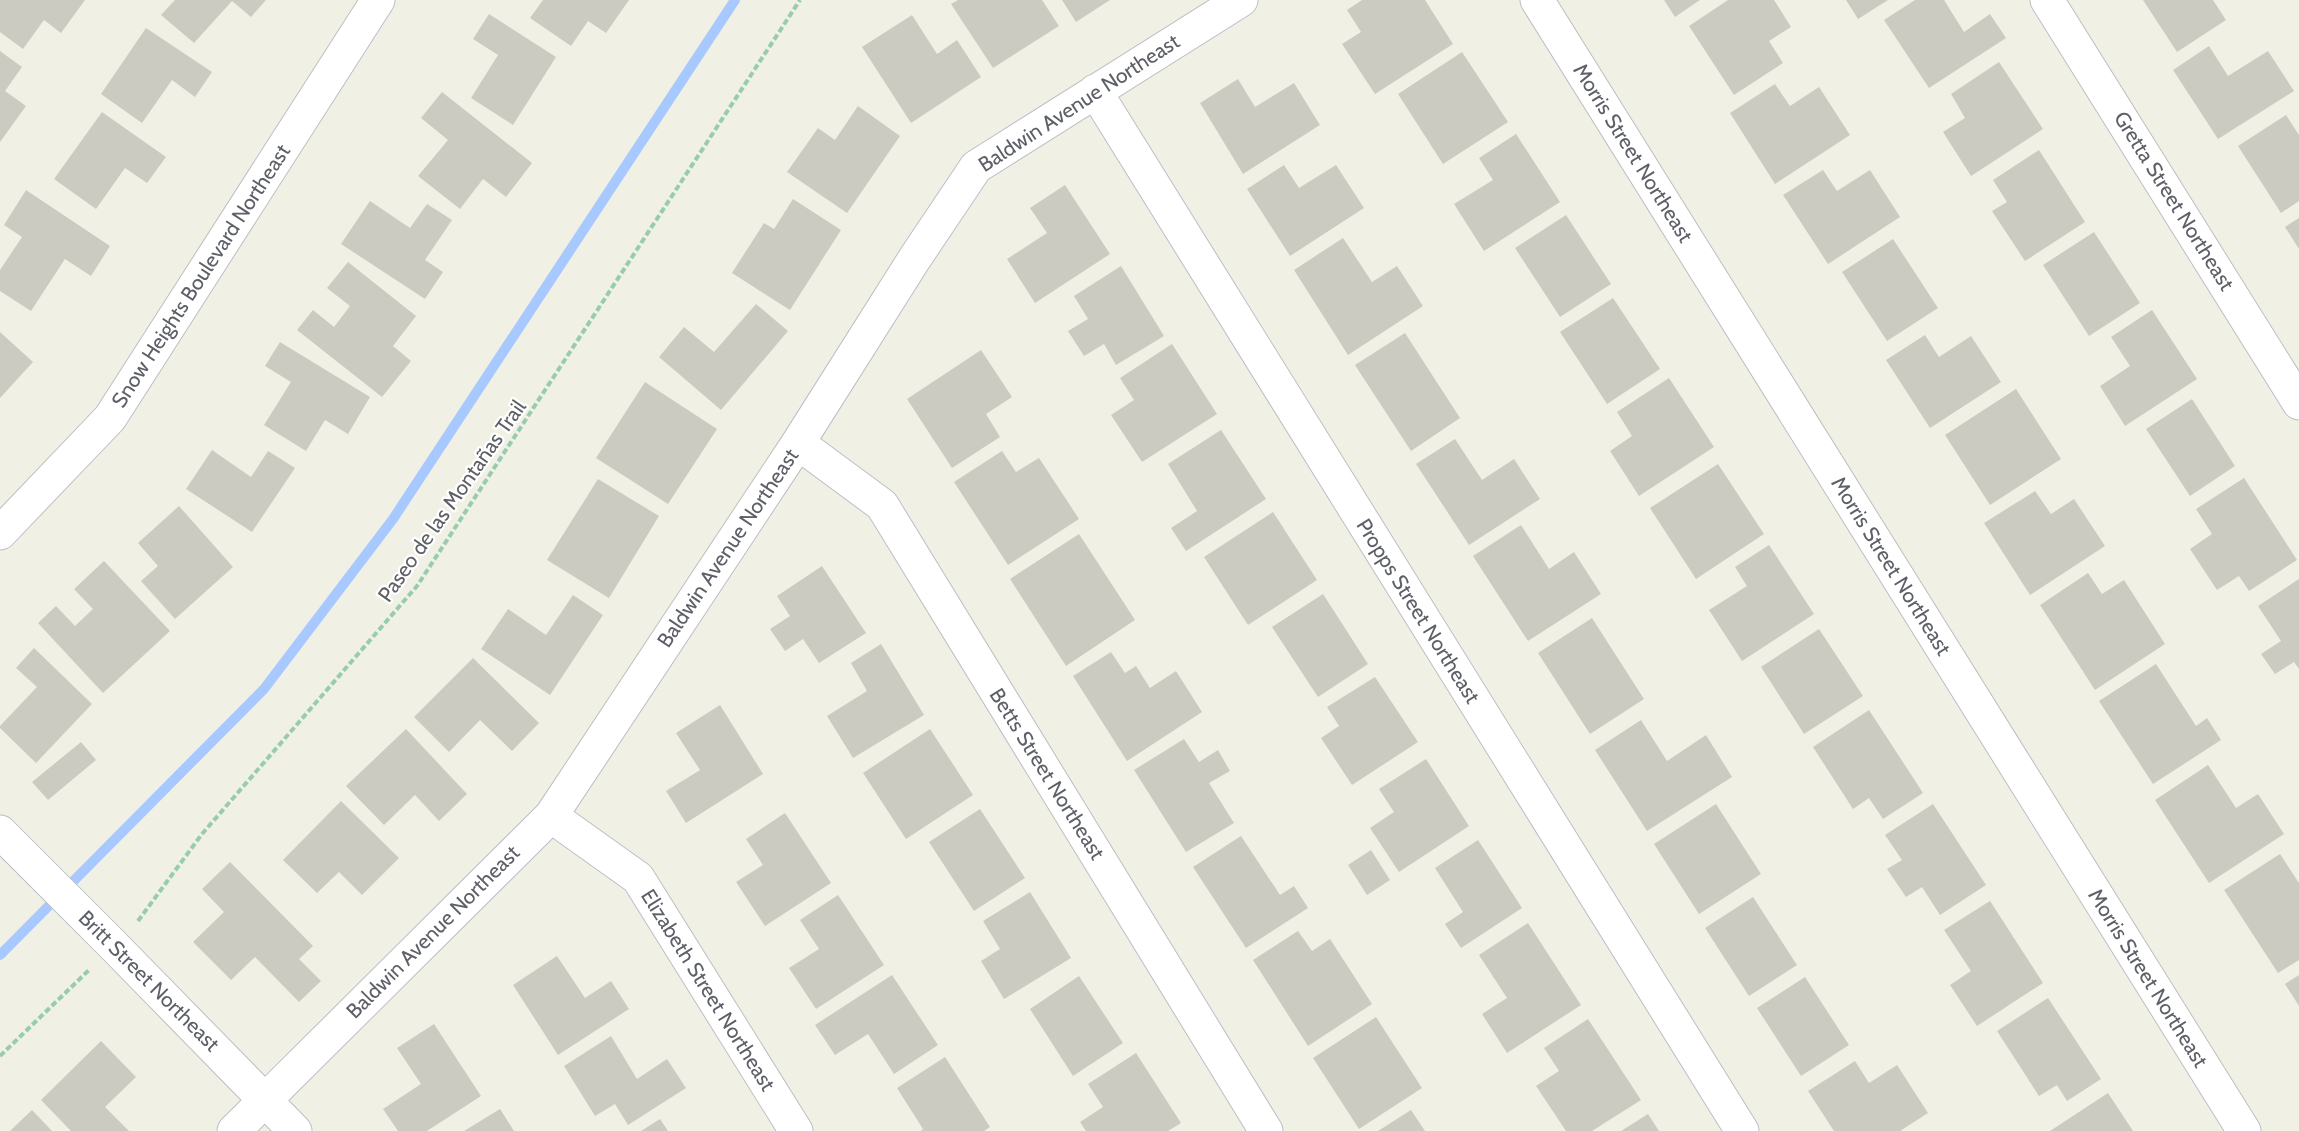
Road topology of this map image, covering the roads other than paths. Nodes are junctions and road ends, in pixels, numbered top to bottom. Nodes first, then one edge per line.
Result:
1 (378, 0) edge
2 (1241, 0) edge
3 (1537, 0) edge
4 (2047, 0) edge
5 (1095, 91) junction
6 (2299, 403) edge
7 (798, 443) junction
8 (0, 533) edge
9 (551, 816) junction
10 (0, 832) edge
11 (265, 1099) junction
12 (234, 1131) edge
13 (295, 1131) edge
14 (796, 1131) edge
15 (1266, 1131) edge
16 (1742, 1131) edge
17 (2244, 1131) edge

1 - 8 street, Snow Heights Boulevard Northeast
2 - 5 street, Baldwin Avenue Northeast
3 - 17 street, Morris Street Northeast
4 - 6 street, Gretta Street Northeast
5 - 7 street, Baldwin Avenue Northeast
5 - 16 street, Propps Street Northeast
7 - 9 street, Baldwin Avenue Northeast
7 - 15 street, Betts Street Northeast
9 - 11 street, Baldwin Avenue Northeast
9 - 14 street, Elizabeth Street Northeast
10 - 11 street, Britt Street Northeast
11 - 12 street, Baldwin Avenue Northeast
11 - 13 street, Britt Street Northeast

